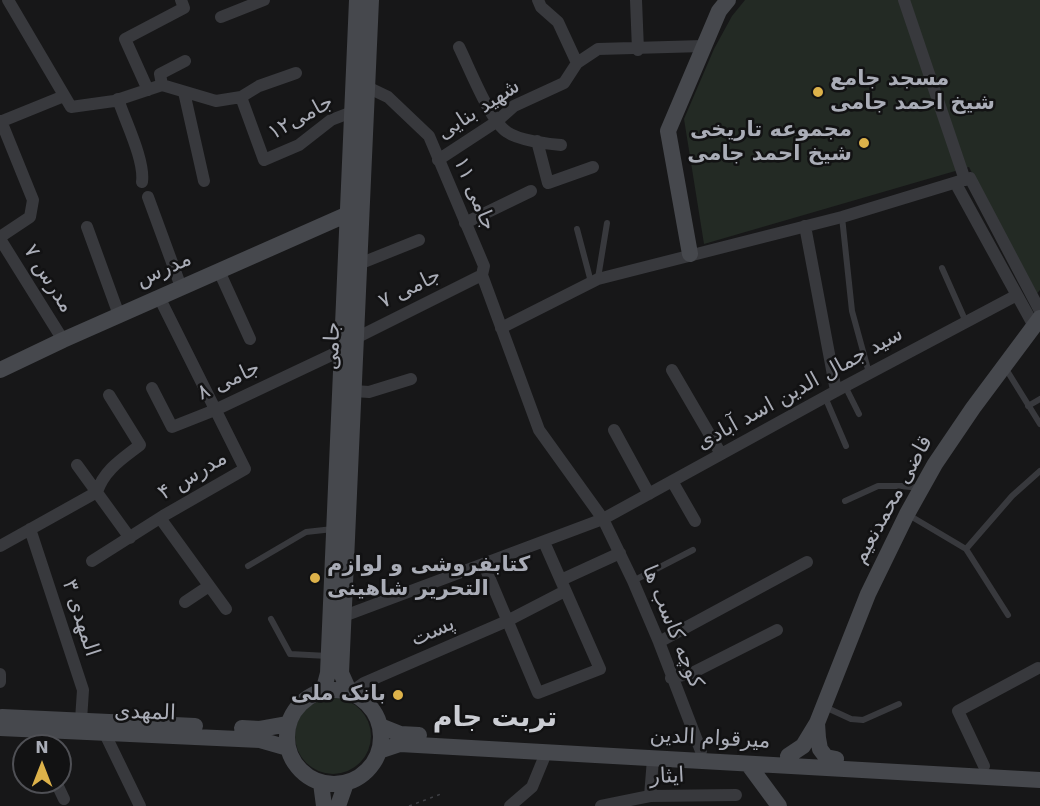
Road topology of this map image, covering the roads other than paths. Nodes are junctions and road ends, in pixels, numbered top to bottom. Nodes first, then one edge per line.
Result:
1 (8, 0) edge
2 (181, 0) edge
3 (264, 0) edge
4 (357, 0) edge
5 (371, 0) edge
6 (538, 0) edge
7 (636, 0) edge
8 (728, 0) edge
9 (904, 0) edge
10 (221, 17) dead end
11 (363, 21) junction
12 (703, 46) junction
13 (362, 47) junction
14 (459, 47) dead end
15 (638, 50) junction
16 (185, 61) dead end
17 (577, 63) junction
18 (296, 73) dead end
19 (162, 85) junction
20 (367, 87) junction
21 (148, 90) junction
22 (184, 92) junction
23 (64, 96) junction
24 (241, 97) junction
25 (118, 99) junction
26 (352, 112) junction
27 (0, 122) edge
28 (496, 122) junction
29 (537, 141) junction
30 (561, 145) dead end
31 (438, 160) junction
32 (593, 167) dead end
33 (204, 181) dead end
34 (964, 181) junction
35 (141, 182) dead end
36 (531, 191) dead end
37 (148, 197) dead end
38 (355, 213) junction
39 (842, 218) junction
40 (465, 223) junction
41 (608, 223) dead end
42 (805, 226) junction
43 (87, 227) dead end
44 (577, 228) dead end
45 (0, 238) edge
46 (420, 240) dead end
47 (690, 254) junction
48 (359, 264) junction
49 (942, 268) dead end
50 (219, 271) junction
51 (482, 275) junction
52 (595, 280) junction
53 (182, 287) junction
54 (1017, 295) junction
55 (159, 297) junction
56 (119, 315) junction
57 (1038, 321) edge
58 (966, 322) junction
59 (501, 328) junction
60 (356, 338) junction
61 (250, 339) dead end
62 (63, 340) junction
63 (342, 350) junction
64 (1004, 366) junction
65 (1, 368) edge
66 (672, 370) dead end
67 (869, 373) junction
68 (411, 379) dead end
69 (152, 388) dead end
70 (354, 391) junction
71 (835, 391) junction
72 (109, 395) dead end
73 (1040, 399) edge
74 (1028, 406) junction
75 (215, 410) junction
76 (859, 414) dead end
77 (1040, 424) edge
78 (614, 430) dead end
79 (846, 446) dead end
80 (721, 454) junction
81 (76, 465) dead end
82 (1040, 471) edge
83 (672, 481) junction
84 (921, 488) junction
85 (97, 492) junction
86 (649, 494) junction
87 (844, 501) dead end
88 (907, 514) junction
89 (160, 518) junction
90 (603, 519) junction
91 (694, 521) dead end
92 (30, 529) junction
93 (334, 529) junction
94 (130, 538) junction
95 (544, 542) junction
96 (0, 546) edge
97 (966, 549) junction
98 (693, 550) dead end
99 (620, 552) junction
100 (92, 561) dead end
101 (807, 562) dead end
102 (484, 565) junction
103 (248, 566) dead end
104 (633, 581) junction
105 (209, 586) junction
106 (563, 586) junction
107 (185, 602) dead end
108 (226, 609) dead end
109 (1008, 615) dead end
110 (344, 616) junction
111 (271, 619) dead end
112 (507, 621) junction
113 (777, 630) dead end
114 (659, 642) junction
115 (328, 656) junction
116 (1038, 668) dead end
117 (0, 674) edge
118 (671, 678) junction
119 (0, 682) edge
120 (322, 692) junction
121 (350, 693) junction
122 (899, 704) dead end
123 (824, 706) junction
124 (0, 717) edge
125 (81, 720) junction
126 (817, 723) junction
127 (288, 724) junction
128 (380, 726) junction
129 (0, 728) edge
130 (26, 734) edge
131 (105, 734) junction
132 (72, 736) edge
133 (288, 748) junction
134 (379, 751) junction
135 (600, 751) junction
136 (701, 751) junction
137 (627, 752) junction
138 (546, 753) junction
139 (653, 759) junction
140 (836, 759) junction
141 (785, 761) junction
142 (748, 764) junction
143 (1040, 769) edge
144 (984, 772) junction
145 (1040, 780) edge
146 (321, 783) junction
147 (346, 783) junction
148 (62, 794) edge
149 (736, 795) dead end
150 (64, 799) dead end
151 (650, 801) edge
152 (140, 806) edge
153 (324, 806) edge
154 (338, 806) edge
155 (510, 806) edge
156 (601, 806) edge
157 (779, 806) edge

1 - 23 street
2 - 21 street
3 - 10 street
4 - 11 main road, جامی
5 - 11 main road, جامی
6 - 17 street
7 - 15 street
8 - 12 main road
9 - 34 street
11 - 13 main road, جامی
12 - 15 street, شهید بنایی
12 - 47 main road
13 - 20 main road, جامی
13 - 26 main road, جامی
14 - 28 street
15 - 17 street, شهید بنایی
16 - 19 street
17 - 28 street, شهید بنایی
18 - 24 street
19 - 21 street
19 - 22 street
20 - 31 street, جامی ۱۱
20 - 38 main road, جامی
21 - 25 street
22 - 24 street
22 - 33 street
23 - 25 street
23 - 27 street
24 - 26 street, جامی۱۲
25 - 35 street
26 - 38 main road, جامی
27 - 45 street
28 - 29 street
28 - 31 street, شهید بنایی
29 - 30 street
29 - 32 street
31 - 40 street, جامی ۱۱
34 - 39 street
34 - 54 street
34 - 57 street
36 - 40 street
37 - 53 street
38 - 48 main road, جامی
38 - 50 main road, مدرس
38 - 63 main road, جامی
39 - 42 street
39 - 67 lane
40 - 51 street, جامی ۱۱
41 - 52 lane
42 - 47 street
42 - 71 street
43 - 56 street
44 - 52 lane
45 - 62 street, مدرس ۷
46 - 48 street
47 - 52 street
48 - 60 main road, جامی
49 - 58 lane
50 - 53 main road, مدرس
50 - 61 street
51 - 59 street, جامی ۱۱
51 - 60 street, جامی ۷
52 - 59 street
53 - 55 main road, مدرس
54 - 57 street
54 - 58 street, سید جمال الدین اسد آبادی
55 - 56 main road, مدرس
55 - 75 street, مدرس ۴
56 - 62 main road, مدرس
57 - 64 main road, قاضی محمدنعیم
58 - 67 street, سید جمال الدین اسد آبادی
59 - 90 street, کوچه کاسب ها
60 - 70 main road, جامی
62 - 65 main road, مدرس
63 - 75 street, جامی ۸
63 - 93 main road, جامی
64 - 74 lane
64 - 84 main road, قاضی محمدنعیم
66 - 80 street
67 - 71 street, سید جمال الدین اسد آبادی
68 - 70 street
69 - 75 street, جامی ۸
70 - 110 main road, جامی
71 - 76 lane
71 - 79 lane
71 - 80 street, سید جمال الدین اسد آبادی
72 - 85 street
73 - 74 lane
74 - 77 lane
75 - 89 street, مدرس ۴
78 - 86 street
80 - 83 street, سید جمال الدین اسد آبادی
81 - 85 street
82 - 97 lane
83 - 86 street, سید جمال الدین اسد آبادی
83 - 91 street
84 - 87 lane
84 - 88 main road, قاضی محمدنعیم
85 - 92 street
85 - 94 street
86 - 90 street, سید جمال الدین اسد آبادی
88 - 97 lane
88 - 123 main road, قاضی محمدنعیم
89 - 94 street, مدرس ۴
89 - 105 street
90 - 95 street, سید جمال الدین اسد آبادی
90 - 99 street, کوچه کاسب ها
92 - 96 street
92 - 125 street, المهدی ۳
93 - 103 lane
93 - 115 main road, جامی
94 - 100 street, مدرس ۴
95 - 102 street, سید جمال الدین اسد آبادی
95 - 106 street
97 - 109 lane
98 - 104 lane
99 - 104 street, کوچه کاسب ها
99 - 106 street, پست
101 - 114 street
102 - 110 street, سید جمال الدین اسد آبادی
102 - 112 street
104 - 114 street, کوچه کاسب ها
105 - 107 street
105 - 108 street
106 - 112 street, پست
106 - 112 street
110 - 121 main road, جامی
111 - 115 lane
112 - 121 street, پست
113 - 118 street
114 - 118 street, کوچه کاسب ها
115 - 120 main road, جامی
116 - 144 street
117 - 119 street
118 - 136 street, کوچه کاسب ها
120 - 121 main road
120 - 127 main road
121 - 128 main road
122 - 123 lane
123 - 126 main road, قاضی محمدنعیم
124 - 125 main road, المهدی
125 - 127 main road, المهدی
126 - 140 main road
126 - 141 main road, قاضی محمدنعیم
127 - 133 main road
128 - 134 main road
128 - 135 main road, میرقوام الدین
129 - 130 main road, المهدی
131 - 132 main road, المهدی
131 - 133 main road, المهدی
131 - 152 street
133 - 146 main road
134 - 138 main road, میرقوام الدین
134 - 147 main road
135 - 137 main road, میرقوام الدین
135 - 138 main road, میرقوام الدین
136 - 137 main road, میرقوام الدین
136 - 141 main road, میرقوام الدین
137 - 139 main road, میرقوام الدین
138 - 155 street
139 - 142 main road, میرقوام الدین
139 - 151 street
140 - 141 main road, میرقوام الدین
140 - 144 main road, میرقوام الدین
141 - 142 main road, میرقوام الدین
141 - 144 main road, میرقوام الدین
141 - 157 main road
142 - 157 main road
143 - 144 main road, میرقوام الدین
144 - 145 main road, میرقوام الدین
146 - 147 main road
146 - 153 main road
147 - 154 main road
148 - 150 street
149 - 151 street, ایثار
151 - 156 street, ایثار

